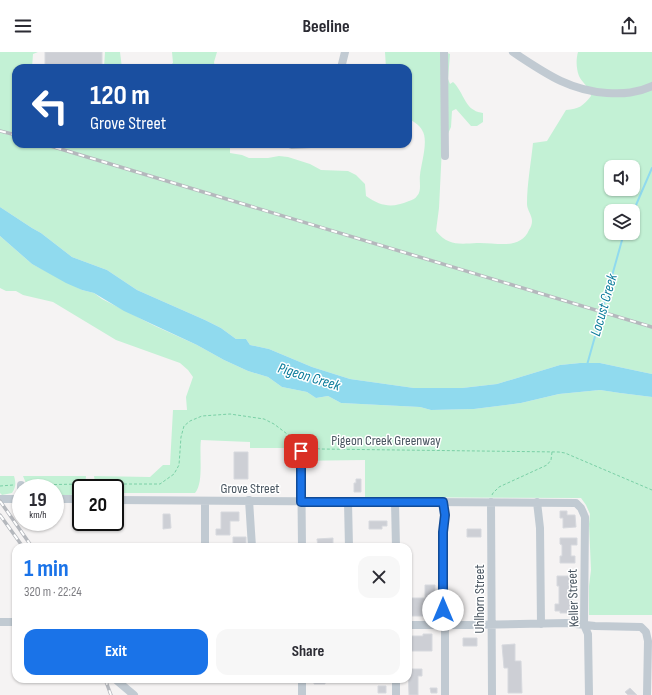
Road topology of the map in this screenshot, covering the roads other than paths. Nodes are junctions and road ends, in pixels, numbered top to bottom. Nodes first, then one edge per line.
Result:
1 (345, 52) edge
2 (444, 52) edge
3 (513, 52) edge
4 (343, 64) edge
5 (652, 86) edge
6 (445, 156) dead end
7 (302, 447) road end
8 (0, 499) edge
9 (12, 499) edge
10 (124, 500) edge
11 (205, 500) junction
12 (249, 500) junction
13 (301, 502) junction
14 (348, 502) junction
15 (395, 502) junction
16 (443, 502) junction
17 (491, 502) junction
18 (537, 502) junction
19 (576, 503) joint
20 (205, 543) edge
21 (252, 543) edge
22 (302, 543) edge
23 (349, 543) edge
24 (396, 543) edge
25 (0, 622) edge
26 (12, 622) edge
27 (541, 624) junction
28 (412, 625) edge
29 (444, 625) junction
30 (492, 625) junction
31 (584, 625) junction
32 (120, 683) edge
33 (302, 683) edge
34 (396, 683) edge
35 (134, 695) edge
36 (302, 695) edge
37 (396, 695) edge
38 (445, 695) edge
39 (492, 695) edge
40 (588, 695) edge
41 (647, 695) edge

1 - 4 street
2 - 6 street
3 - 5 street
7 - 13 street
8 - 9 street
10 - 11 street, Grove Street
11 - 12 street, Grove Street
11 - 20 street
12 - 13 street, Grove Street
12 - 21 street
13 - 14 street, Grove Street
13 - 22 street
14 - 15 street, Grove Street
14 - 23 street
15 - 16 street, Grove Street
15 - 24 street
16 - 17 street, Grove Street
16 - 29 street
17 - 18 street, Grove Street
17 - 30 street, Uhlhorn Street
18 - 19 street, Grove Street
18 - 27 street
19 - 31 street, Keller Street
25 - 26 street
27 - 30 street
27 - 31 street
28 - 29 street
29 - 30 street
29 - 38 street
30 - 39 street, Uhlhorn Street
31 - 40 street, Keller Street
31 - 41 street
32 - 35 street
33 - 36 street
34 - 37 street

